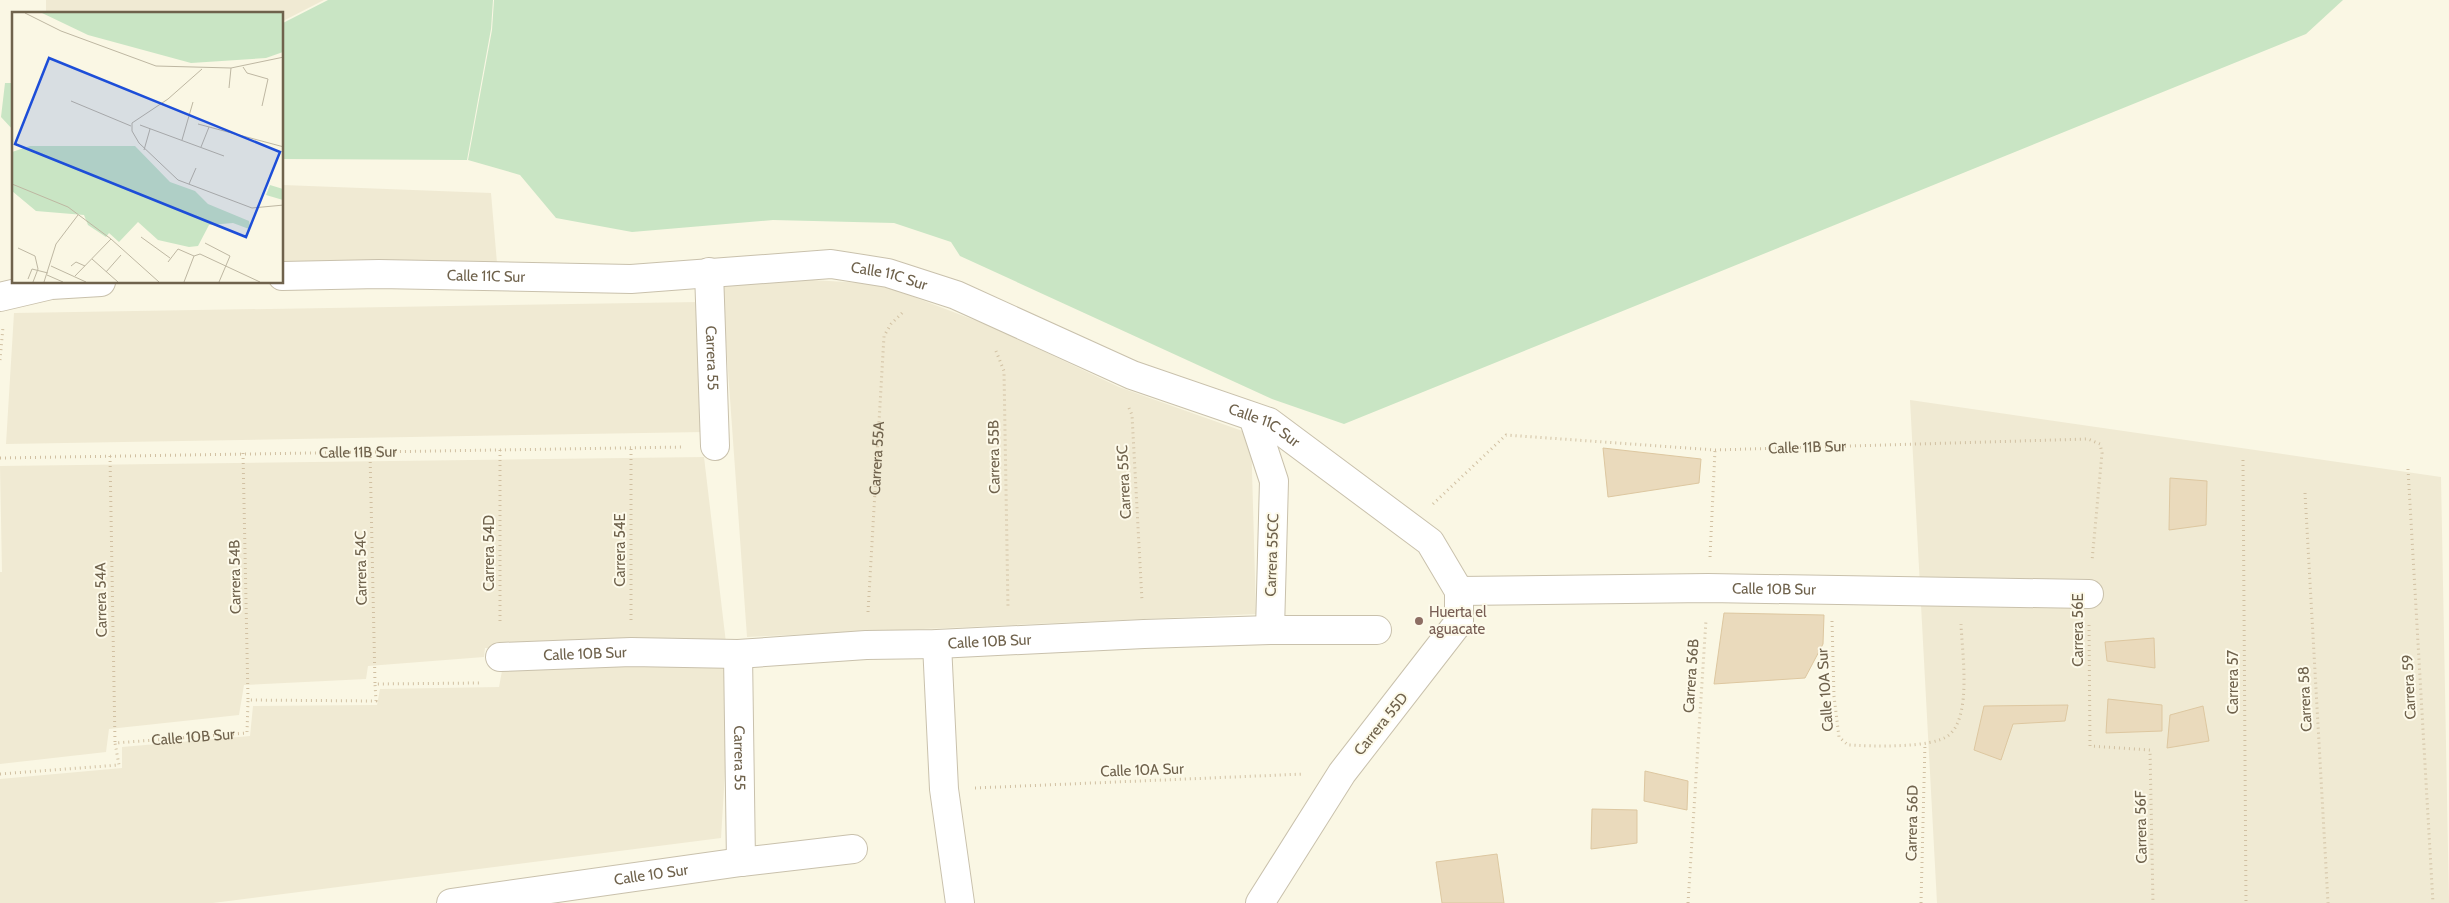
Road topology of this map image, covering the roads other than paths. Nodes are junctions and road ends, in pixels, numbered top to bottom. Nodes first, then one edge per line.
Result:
1 (709, 272) junction
2 (284, 276) edge
3 (68, 284) edge
4 (3, 296) edge
5 (1253, 417) junction
6 (1295, 440) junction
7 (715, 446) road end
8 (1274, 481) junction
9 (1459, 591) junction
10 (2089, 594) road end
11 (1270, 630) junction
12 (1377, 630) dead end
13 (937, 644) junction
14 (738, 654) junction
15 (500, 656) road end
16 (853, 849) dead end
17 (741, 862) junction
18 (451, 903) edge
19 (960, 903) edge
20 (1260, 903) edge

1 - 2 street, Calle 11C Sur
1 - 5 street, Calle 11C Sur
1 - 7 street, Carrera 55
3 - 4 street
5 - 6 street, Calle 11C Sur
5 - 8 street, Carrera 55CC
6 - 8 street, Carrera 55CC
6 - 9 street, Calle 11C Sur
8 - 11 street, Carrera 55CC
9 - 10 street, Calle 10B Sur
9 - 20 street, Carrera 55D
11 - 12 street, Calle 10B Sur
11 - 13 street, Calle 10B Sur
13 - 14 street, Calle 10B Sur
13 - 19 street
14 - 15 street, Calle 10B Sur
14 - 17 street, Carrera 55
16 - 17 street, Calle 10 Sur
17 - 18 street, Calle 10 Sur

